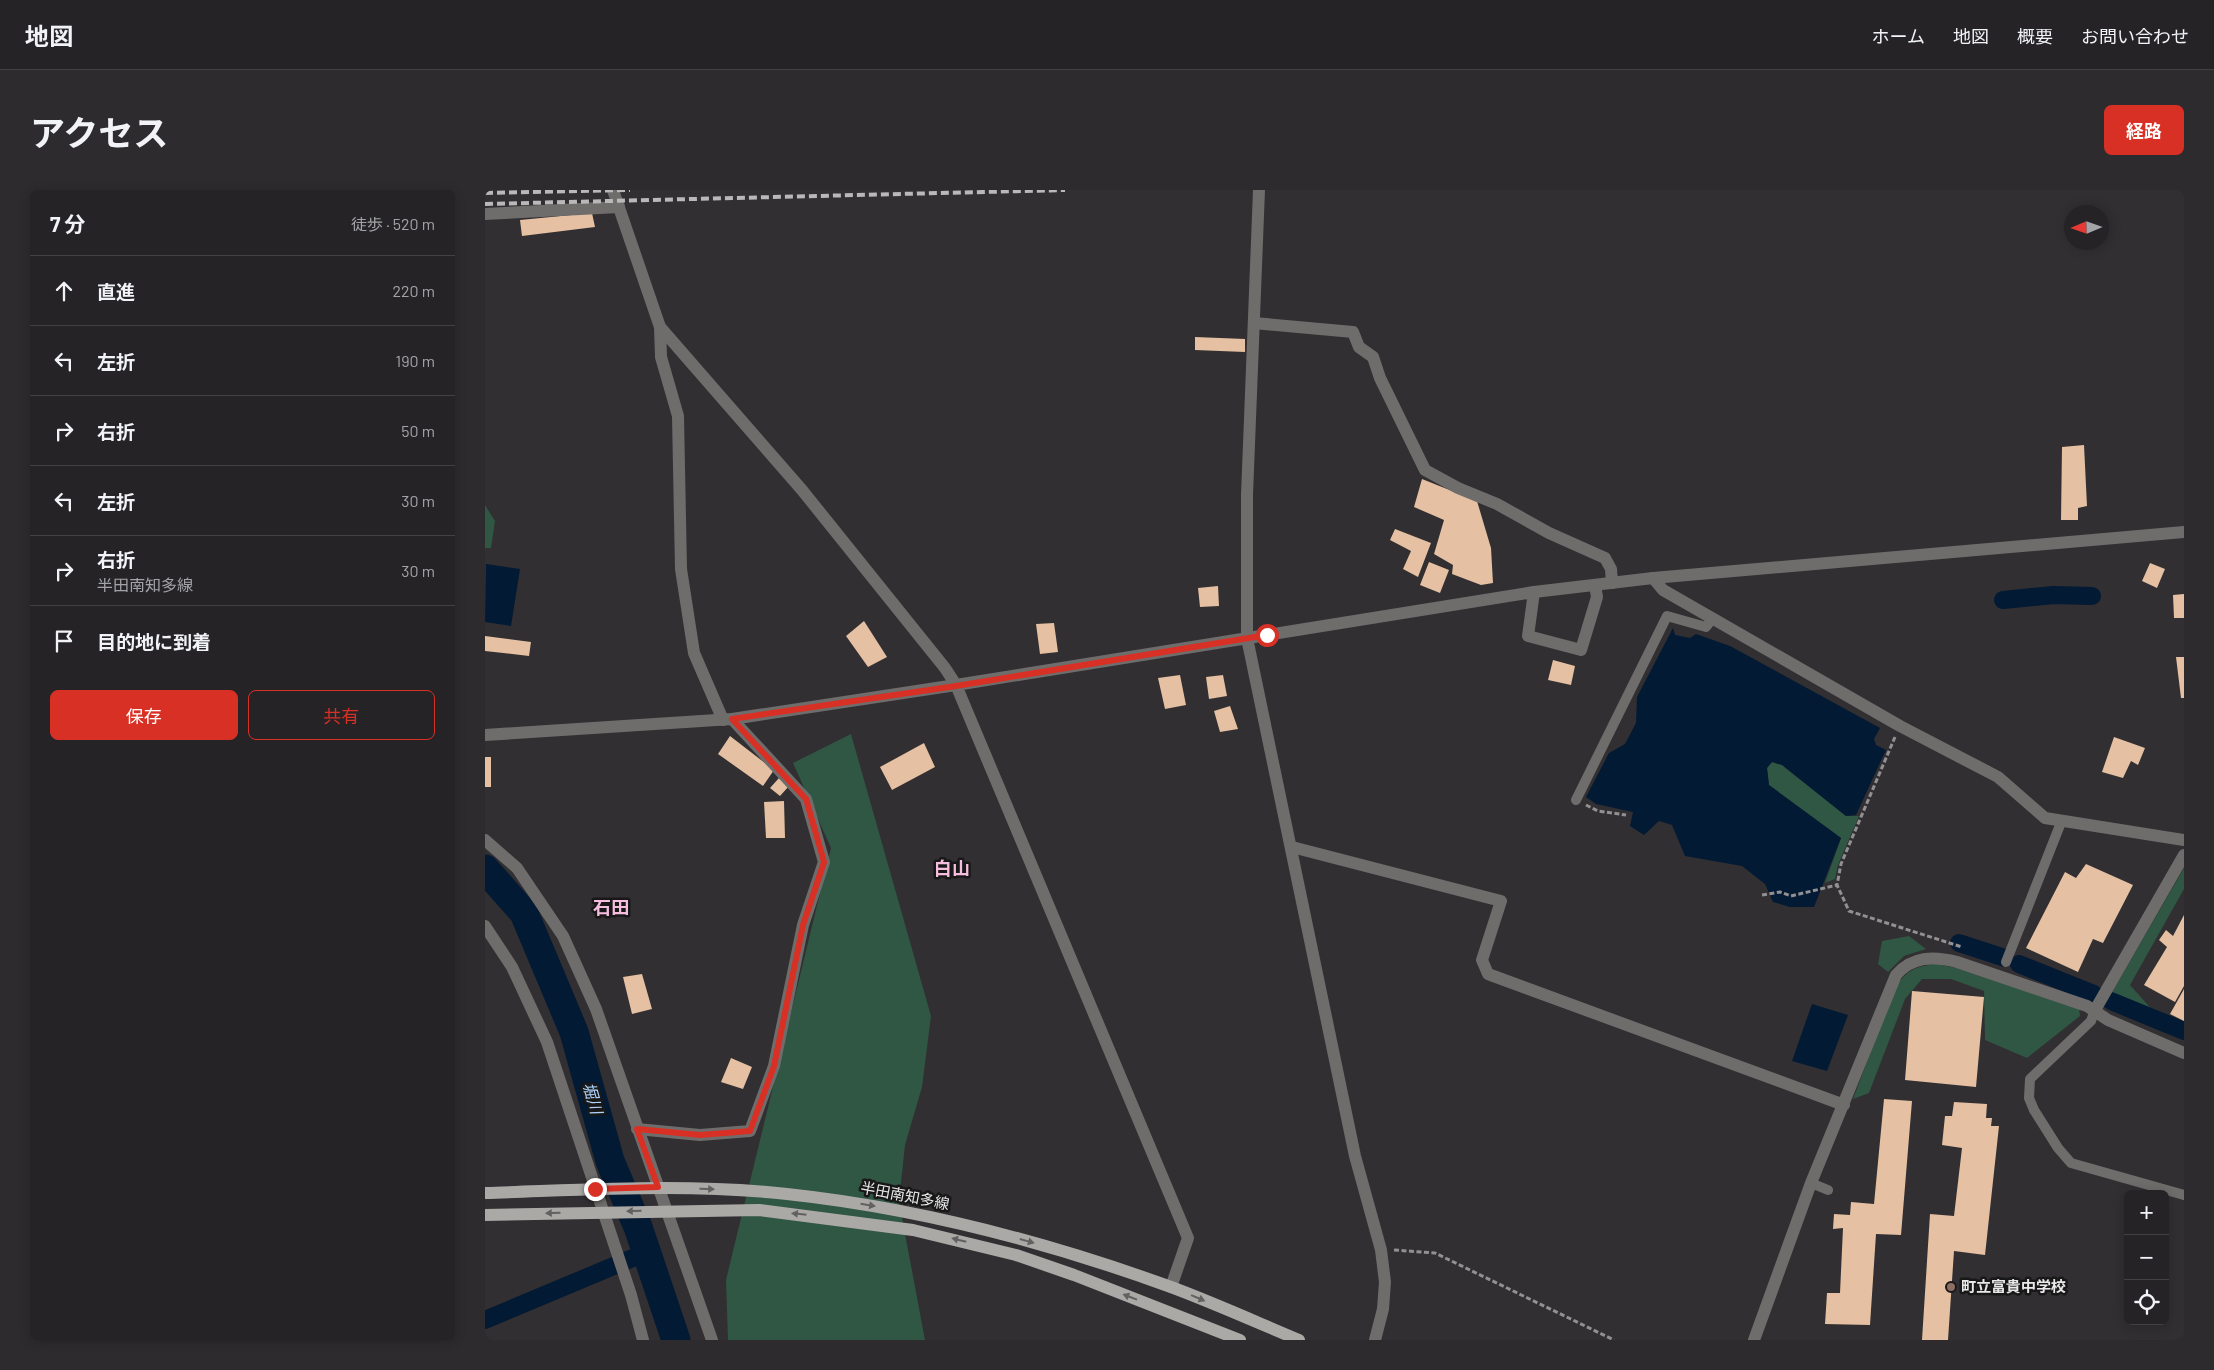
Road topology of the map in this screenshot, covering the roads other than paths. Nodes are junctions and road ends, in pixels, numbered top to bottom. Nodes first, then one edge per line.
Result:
1 (613, 190) edge
2 (1259, 190) edge
3 (619, 207) junction
4 (485, 214) edge
5 (1255, 323) junction
6 (660, 327) junction
7 (2184, 532) edge
8 (1653, 578) junction
9 (1612, 583) junction
10 (1595, 585) junction
11 (1534, 592) junction
12 (1713, 618) junction
13 (1247, 638) junction
14 (956, 686) junction
15 (728, 719) junction
16 (485, 735) edge
17 (1576, 800) road end
18 (2062, 820) junction
19 (485, 840) edge
20 (2184, 840) edge
21 (1292, 847) junction
22 (2184, 855) edge
23 (485, 926) edge
24 (2005, 962) dead end
25 (2095, 1010) junction
26 (2184, 1053) edge
27 (1844, 1105) junction
28 (637, 1129) junction
29 (1811, 1183) junction
30 (658, 1187) junction
31 (595, 1189) junction
32 (1828, 1190) dead end
33 (485, 1193) edge
34 (2184, 1195) edge
35 (667, 1210) junction
36 (602, 1212) junction
37 (485, 1215) edge
38 (1171, 1287) junction
39 (643, 1340) edge
40 (711, 1340) edge
41 (1240, 1340) edge
42 (1299, 1340) edge
43 (1375, 1340) edge
44 (1754, 1340) edge

1 - 3 street
2 - 5 street
3 - 4 street
3 - 6 street
5 - 9 street
5 - 13 street
6 - 14 street
6 - 15 street
7 - 8 street
8 - 9 street
8 - 12 street
9 - 10 street
10 - 11 street
10 - 11 street
11 - 13 street
12 - 17 lane
12 - 18 street
13 - 14 street
13 - 21 street
14 - 15 street
14 - 38 street
15 - 16 street
15 - 28 street
18 - 20 street
18 - 24 lane
19 - 28 street
21 - 27 street
21 - 43 street
22 - 25 street
23 - 31 street
25 - 26 street
25 - 27 street
25 - 34 lane
27 - 29 street
28 - 30 street
29 - 32 lane
29 - 44 street
30 - 31 main road, 半田南知多線
30 - 35 street
30 -> 38 main road, 半田南知多線
31 - 33 main road, 半田南知多線
31 - 36 street
35 -> 36 main road, 半田南知多線
35 - 40 street
41 -> 35 main road, 半田南知多線
36 -> 37 main road, 半田南知多線
36 - 39 street
38 -> 42 main road, 半田南知多線

